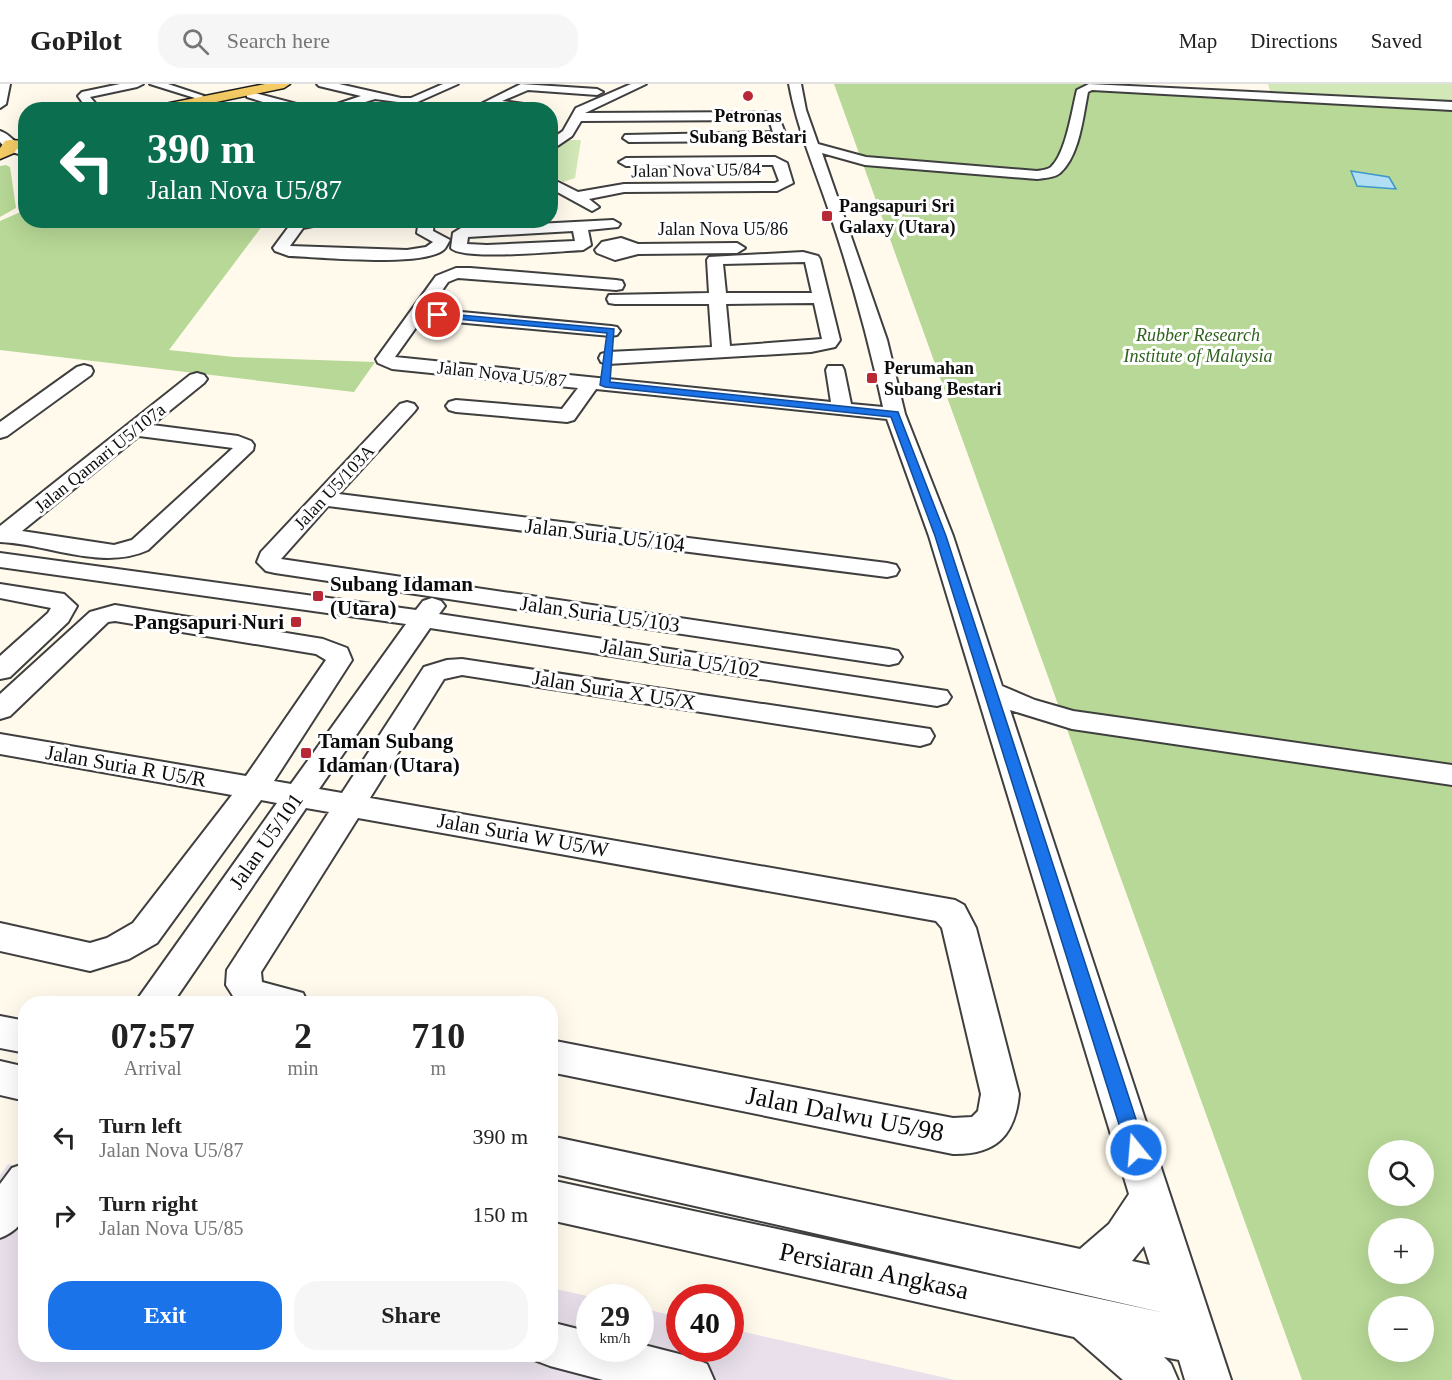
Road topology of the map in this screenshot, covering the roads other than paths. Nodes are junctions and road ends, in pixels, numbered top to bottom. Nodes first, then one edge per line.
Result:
1 (4, 84) edge
2 (137, 84) edge
3 (156, 84) edge
4 (284, 84) edge
5 (301, 84) edge
6 (323, 84) edge
7 (379, 84) edge
8 (452, 84) edge
9 (640, 84) edge
10 (795, 84) edge
11 (1155, 84) edge
12 (1257, 84) edge
13 (358, 92) junction
14 (597, 92) dead end
15 (251, 95) junction
16 (198, 96) dead end
17 (373, 96) junction
18 (89, 102) edge
19 (195, 102) edge
20 (217, 102) edge
21 (275, 102) edge
22 (352, 102) edge
23 (490, 102) edge
24 (0, 104) edge
25 (1452, 106) edge
26 (576, 117) junction
27 (630, 117) junction
28 (629, 138) junction
29 (558, 142) edge
30 (813, 146) junction
31 (865, 161) junction
32 (626, 162) junction
33 (822, 168) junction
34 (558, 187) edge
35 (624, 188) junction
36 (576, 197) junction
37 (295, 228) edge
38 (426, 228) edge
39 (555, 229) joint
40 (581, 230) junction
41 (324, 237) dead end
42 (362, 240) junction
43 (617, 242) junction
44 (402, 243) dead end
45 (834, 248) junction
46 (430, 251) junction
47 (348, 252) junction
48 (616, 292) junction
49 (821, 298) junction
50 (719, 299) junction
51 (417, 313) junction
52 (611, 331) junction
53 (720, 352) junction
54 (608, 358) junction
55 (835, 370) dead end
56 (84, 371) dead end
57 (717, 373) dead end
58 (197, 380) dead end
59 (598, 384) junction
60 (717, 397) junction
61 (456, 406) dead end
62 (407, 408) dead end
63 (842, 409) junction
64 (895, 414) junction
65 (135, 429) junction
66 (0, 432) edge
67 (323, 499) junction
68 (1, 544) edge
69 (275, 566) joint
70 (887, 570) dead end
71 (0, 591) edge
72 (443, 591) junction
73 (423, 619) junction
74 (889, 657) dead end
75 (0, 671) edge
76 (991, 692) junction
77 (937, 698) dead end
78 (0, 710) edge
79 (1072, 720) junction
80 (1003, 729) junction
81 (920, 736) dead end
82 (0, 744) edge
83 (1452, 775) edge
84 (253, 789) junction
85 (297, 796) junction
86 (351, 805) junction
87 (749, 874) joint
88 (0, 937) edge
89 (158, 996) edge
90 (259, 996) edge
91 (0, 1032) edge
92 (18, 1035) edge
93 (558, 1058) edge
94 (0, 1078) edge
95 (18, 1082) edge
96 (558, 1156) edge
97 (1150, 1194) junction
98 (558, 1202) edge
99 (1085, 1272) junction
100 (1181, 1293) junction
101 (1084, 1317) junction
102 (558, 1346) edge
103 (1202, 1361) edge
104 (692, 1380) edge
105 (1155, 1380) edge

1 - 24 street
2 - 18 street
3 - 16 street
4 - 19 main road
5 - 15 main road
6 - 13 street
7 - 13 street
8 - 17 street
9 - 26 street
10 - 30 street
11 - 12 street
13 - 17 street
14 - 23 street
15 - 20 main road
15 - 21 street
17 - 22 street
25 - 31 street
26 - 27 street
26 - 29 street
27 - 28 street
27 - 28 street
28 - 32 street
30 - 31 street
30 - 33 street
31 - 33 street
32 - 35 street
32 - 35 street, Jalan Nova U5/84
33 - 45 street
34 - 36 street
35 - 36 street, Jalan Nova U5/84
36 - 43 street
37 - 47 street
38 - 46 street
39 - 40 street
39 - 40 street
40 - 43 street
41 - 42 street
42 - 44 street
42 - 47 street
43 - 45 street, Jalan Nova U5/86
43 - 46 street
43 - 48 street
45 - 64 street
46 - 47 street
48 - 50 street, Jalan Nova U5/87
48 - 51 street, Jalan Nova U5/87
48 - 52 street
49 - 50 street, Jalan Nova U5/87
49 - 50 street
49 - 53 street
50 - 53 street
51 - 52 street
51 - 59 street, Jalan Nova U5/87
52 - 54 street
53 - 54 street
54 - 59 street
55 - 63 street
56 - 66 street
57 - 60 street
58 - 65 street, Jalan Qamari U5/107a
59 - 60 street, Jalan Nova U5/87
59 - 61 street
60 - 63 street, Jalan Nova U5/87
62 - 67 street, Jalan U5/103A
63 - 64 street, Jalan Nova U5/87
64 - 76 street
65 - 68 street, Jalan Qamari U5/107a
65 - 68 street
67 - 69 street, Jalan U5/103A
67 - 70 street, Jalan Suria U5/104
68 - 73 street, Jalan Suria U5/102
69 - 72 street, Jalan Suria U5/103
71 - 75 street
72 - 73 street, Jalan U5/101
72 - 74 street, Jalan Suria U5/103
73 - 77 street, Jalan Suria U5/102
73 - 85 street, Jalan U5/101
76 - 79 street
76 - 80 street
78 - 84 street
79 - 80 street
79 - 83 street
80 - 97 street
81 - 86 street, Jalan Suria X U5/X
82 - 84 street, Jalan Suria R U5/R
84 - 85 street, Jalan Suria R U5/R
84 - 88 street
85 - 86 street, Jalan Suria W U5/W
85 - 89 street, Jalan U5/101
86 - 87 street, Jalan Suria W U5/W
86 - 90 street
87 - 93 street, Jalan Dalwu U5/98
91 - 92 street
94 - 95 street
96 - 99 street, Persiaran Angkasa
97 - 99 street
97 - 100 street
98 - 101 street, Persiaran Angkasa
99 - 100 street, Persiaran Angkasa
100 - 103 street
101 - 103 street, Persiaran Angkasa
101 - 105 street
102 - 104 street

